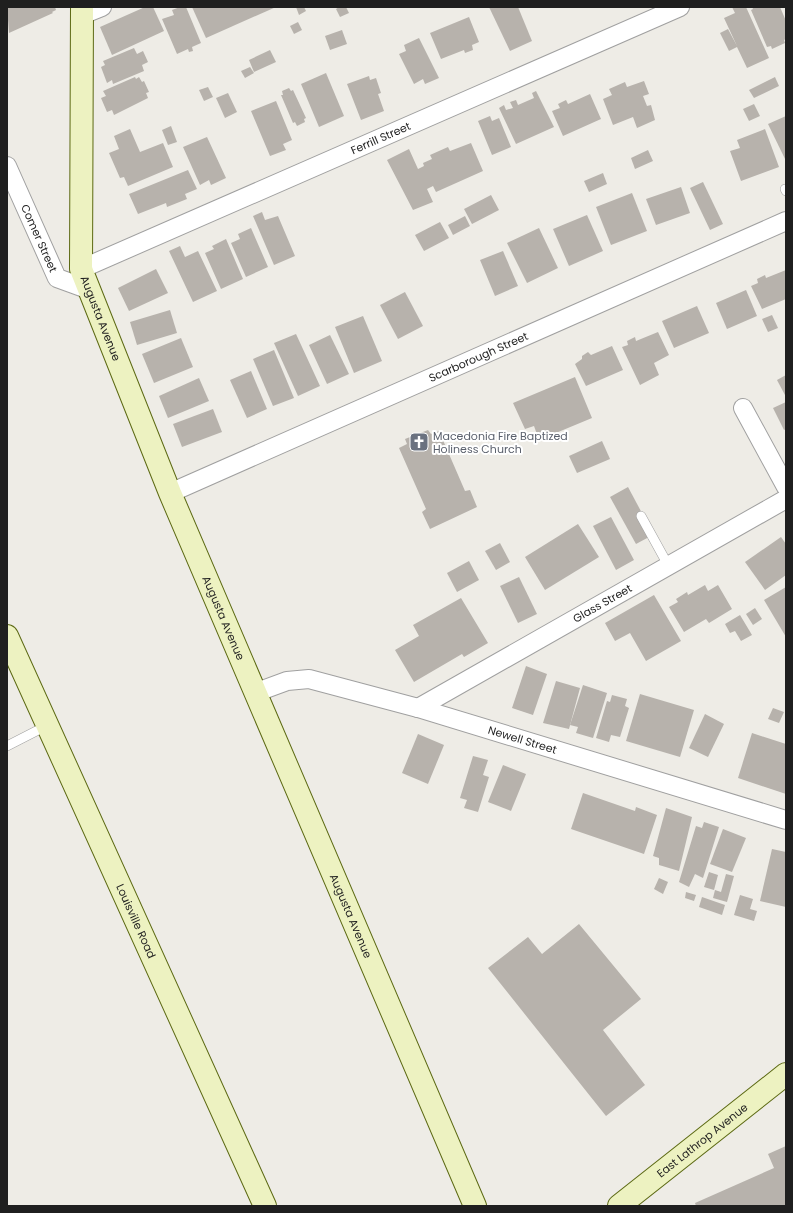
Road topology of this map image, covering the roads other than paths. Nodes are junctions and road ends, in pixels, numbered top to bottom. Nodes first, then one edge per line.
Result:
1 (680, 7) edge
2 (89, 10) edge
3 (7, 166) edge
4 (784, 226) edge
5 (82, 269) junction
6 (90, 290) junction
7 (743, 408) dead end
8 (786, 487) edge
9 (170, 493) junction
10 (786, 499) edge
11 (641, 516) dead end
12 (668, 565) junction
13 (7, 636) edge
14 (257, 692) junction
15 (418, 708) junction
16 (48, 725) junction
17 (7, 746) edge
18 (786, 820) edge
19 (786, 1074) edge
20 (265, 1206) edge
21 (475, 1206) edge
22 (619, 1206) edge

1 - 5 street, Ferrill Street
2 - 5 main road, Augusta Avenue
3 - 6 street, Comer Street
4 - 9 street, Scarborough Street
5 - 6 main road, Augusta Avenue
6 - 9 main road, Augusta Avenue
7 - 8 street
9 - 14 main road, Augusta Avenue
10 - 12 street, Glass Street
11 - 12 lane
12 - 15 street, Glass Street
13 - 16 main road, Louisville Road
14 - 15 street, Newell Street
14 - 21 main road, Augusta Avenue
15 - 18 street, Newell Street
16 - 17 lane
16 - 20 main road, Louisville Road
19 - 22 main road, East Lathrop Avenue

